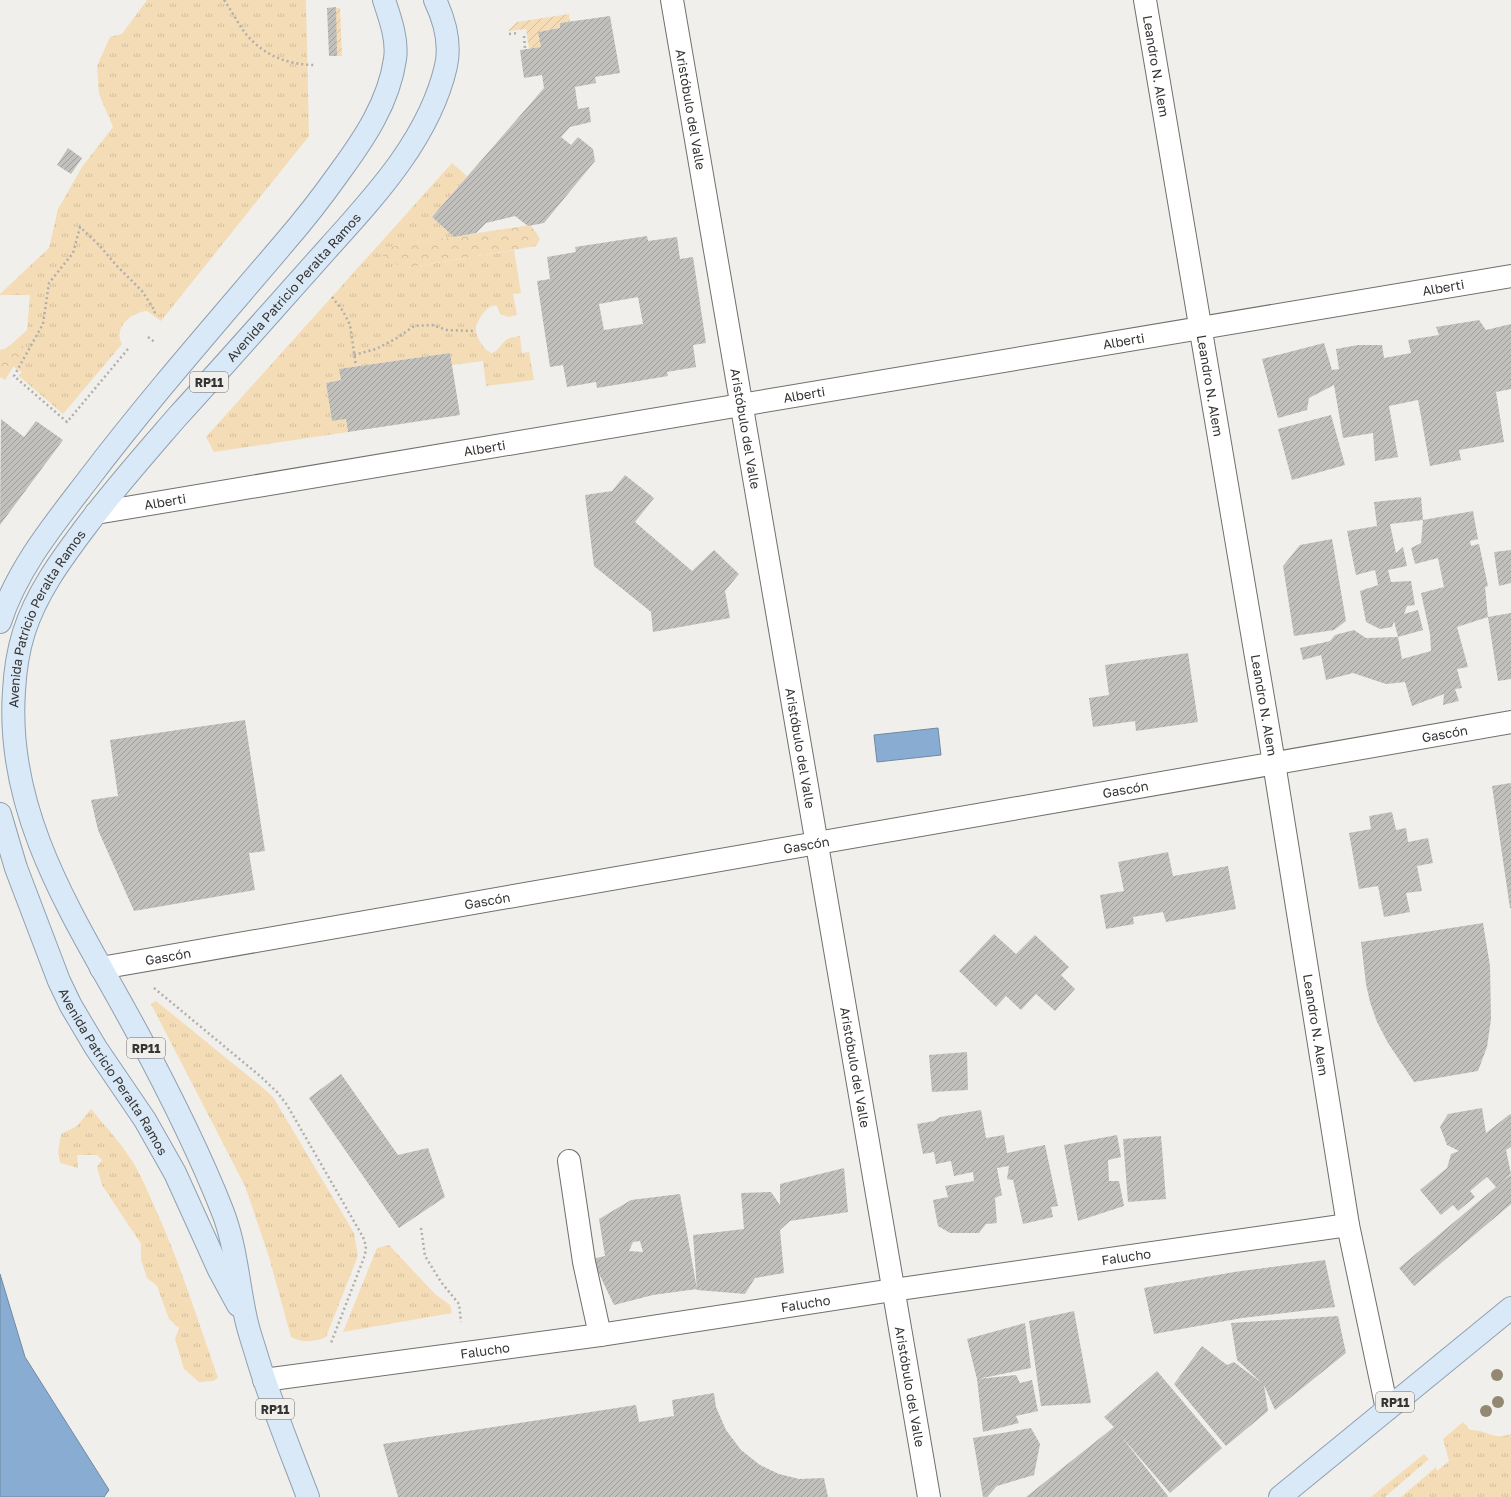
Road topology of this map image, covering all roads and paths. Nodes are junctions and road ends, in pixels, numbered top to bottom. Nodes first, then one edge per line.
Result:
1 (224, 0) edge
2 (384, 0) edge
3 (434, 0) edge
4 (672, 0) edge
5 (1145, 0) edge
6 (519, 33) dead end
7 (509, 34) dead end
8 (524, 36) dead end
9 (525, 49) dead end
10 (316, 64) dead end
11 (1511, 276) edge
12 (332, 297) dead end
13 (154, 316) dead end
14 (1201, 329) junction
15 (475, 331) dead end
16 (148, 337) dead end
17 (156, 343) dead end
18 (128, 349) dead end
19 (354, 355) junction
20 (356, 366) dead end
21 (742, 406) junction
22 (96, 513) junction
23 (0, 622) edge
24 (1511, 722) edge
25 (1274, 763) junction
26 (0, 814) edge
27 (817, 844) junction
28 (101, 968) junction
29 (154, 988) dead end
30 (569, 1161) dead end
31 (1348, 1225) junction
32 (421, 1228) dead end
33 (893, 1290) junction
34 (1511, 1308) edge
35 (246, 1320) junction
36 (462, 1322) dead end
37 (600, 1335) junction
38 (331, 1342) dead end
39 (264, 1380) junction
40 (1387, 1409) junction
41 (308, 1497) edge
42 (928, 1497) edge
43 (1280, 1497) edge

1 - 10 path
2 - 23 main road, RP11
3 - 22 main road, Avenida Patricio Peralta Ramos / RP11
4 - 21 street, Aristóbulo del Valle
5 - 14 street, Leandro N. Alem
6 - 7 path
8 - 9 path
11 - 14 street, Alberti
12 - 19 path
13 - 18 path
14 - 21 street, Alberti
14 - 25 street, Leandro N. Alem
15 - 19 path
16 - 17 path
19 - 20 path
21 - 22 street, Alberti
21 - 27 street, Aristóbulo del Valle
22 - 28 main road, Avenida Patricio Peralta Ramos / RP11
24 - 25 street, Gascón
25 - 27 street, Gascón
25 - 31 street, Leandro N. Alem
26 - 35 main road, Avenida Patricio Peralta Ramos / RP11
27 - 28 street, Gascón
27 - 33 street, Aristóbulo del Valle
28 - 35 main road, Avenida Patricio Peralta Ramos / RP11
29 - 38 path
30 - 37 street
31 - 33 street, Falucho
31 - 40 street, Leandro N. Alem
32 - 36 path
33 - 37 street, Falucho
33 - 42 street, Aristóbulo del Valle
34 - 40 main road, RP11
35 - 39 main road, Avenida Patricio Peralta Ramos / RP11
37 - 39 street, Falucho
39 - 41 main road, Avenida Patricio Peralta Ramos / RP11
40 - 43 main road, RP11

